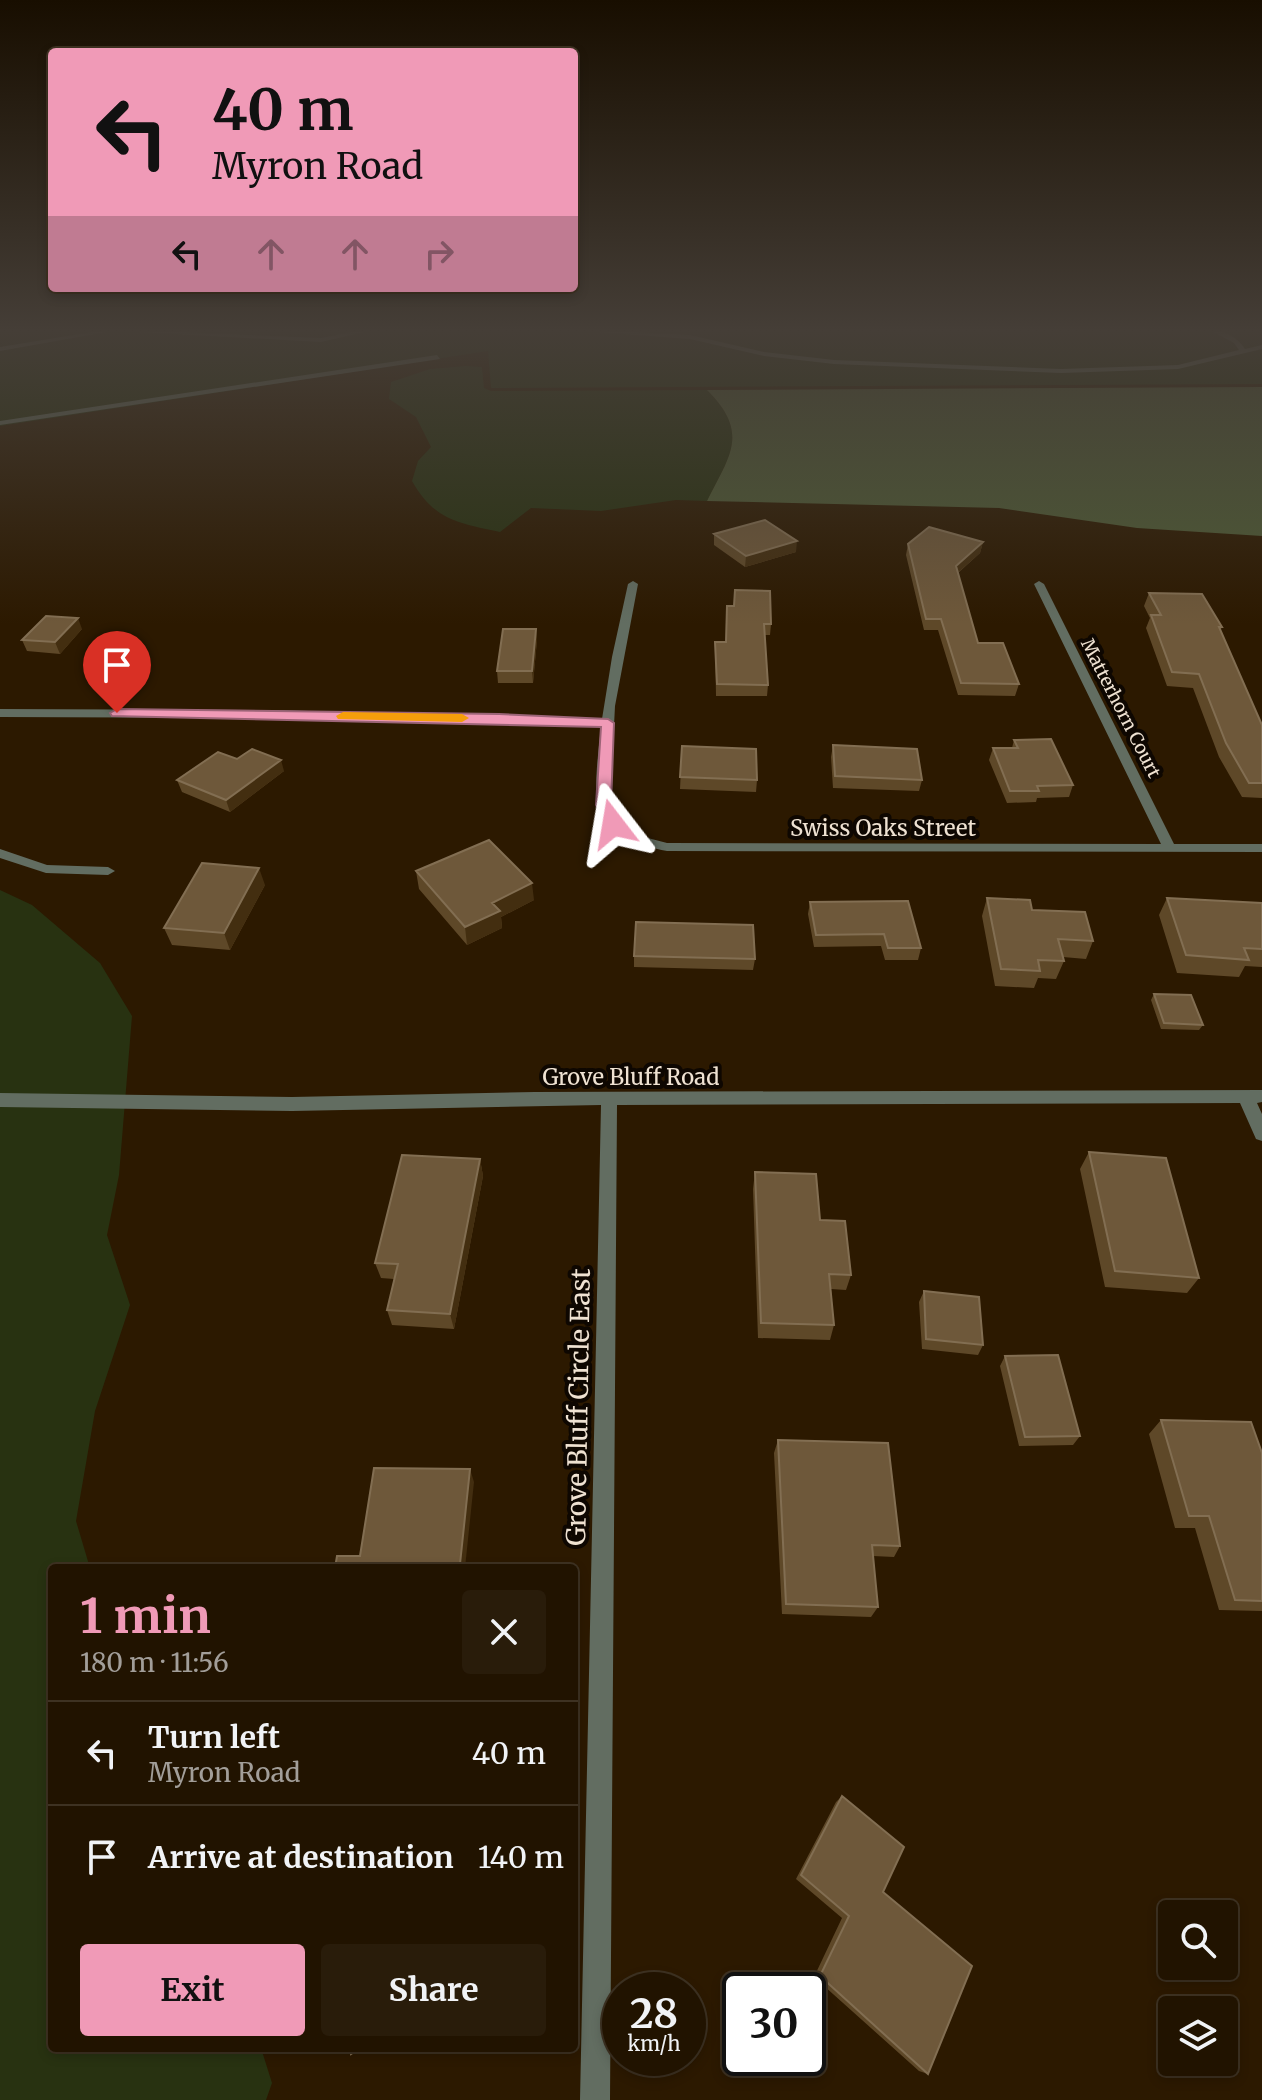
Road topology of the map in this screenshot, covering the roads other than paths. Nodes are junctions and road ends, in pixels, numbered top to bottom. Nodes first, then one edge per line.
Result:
1 (633, 584) dead end
2 (1039, 584) dead end
3 (0, 713) edge
4 (608, 723) junction
5 (1262, 848) edge
6 (1170, 849) junction
7 (0, 853) edge
8 (108, 871) dead end
9 (1254, 1096) edge
10 (609, 1099) junction
11 (0, 1100) edge
12 (1262, 1134) edge
13 (595, 2100) edge

1 - 4 street
2 - 6 street, Matterhorn Court
3 - 4 street
4 - 6 street, Swiss Oaks Street
5 - 6 street, Swiss Oaks Street
7 - 8 street
9 - 10 street, Grove Bluff Road
9 - 12 street
10 - 11 street, Grove Bluff Road
10 - 13 street, Grove Bluff Circle East

